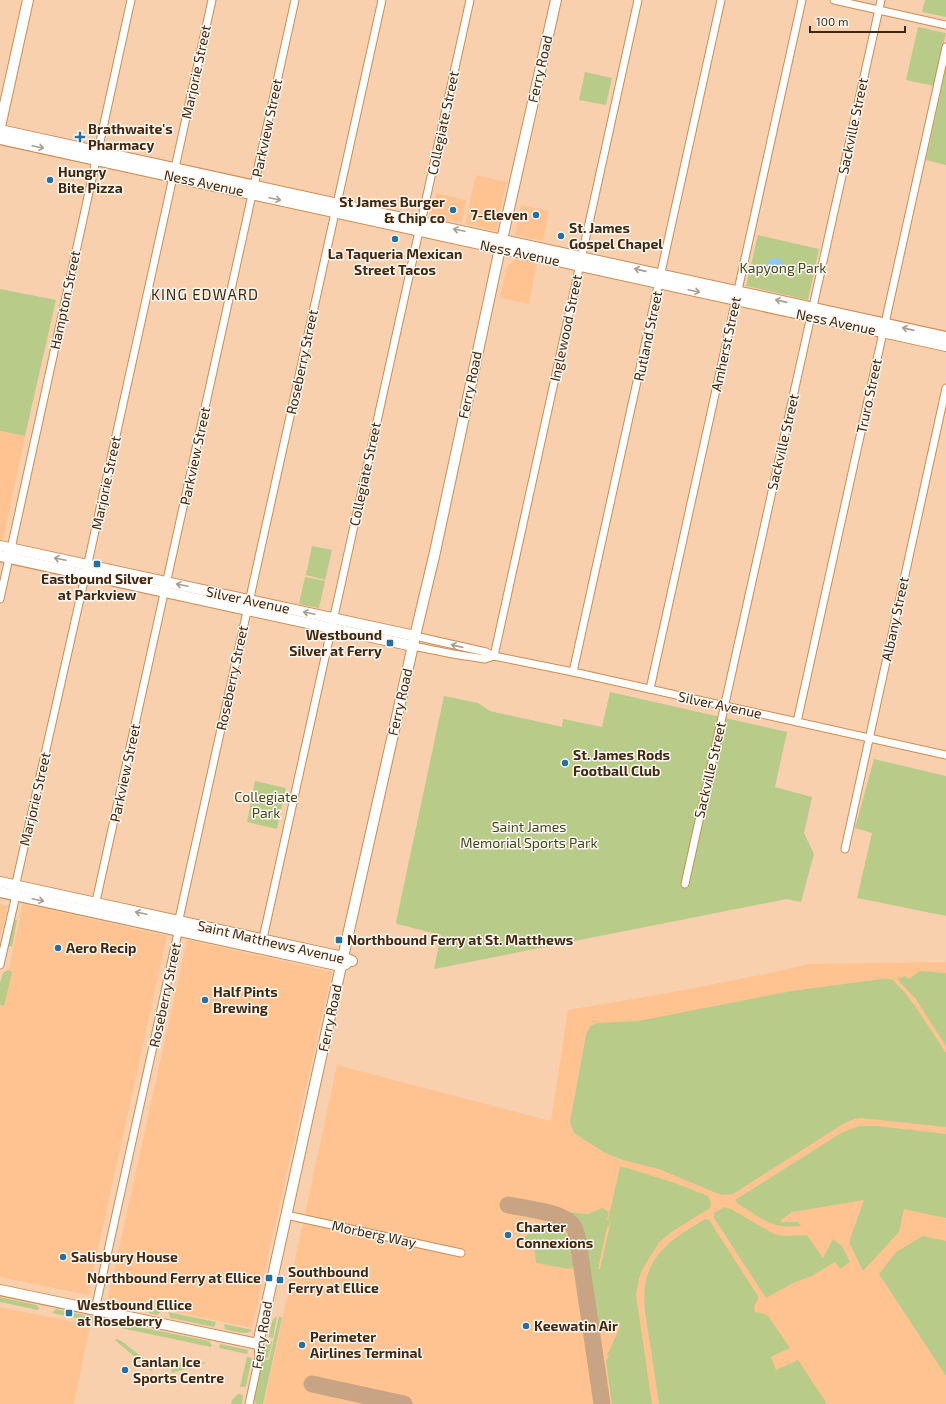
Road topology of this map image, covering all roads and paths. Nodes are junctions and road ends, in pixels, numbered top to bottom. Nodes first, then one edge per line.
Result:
1 (28, 0) edge
2 (131, 0) edge
3 (212, 0) edge
4 (295, 0) edge
5 (382, 0) edge
6 (470, 0) edge
7 (556, 0) edge
8 (638, 0) edge
9 (721, 0) edge
10 (802, 0) edge
11 (834, 0) edge
12 (882, 0) edge
13 (879, 10) junction
14 (946, 25) edge
15 (946, 47) edge
16 (0, 126) edge
17 (0, 130) edge
18 (0, 139) edge
19 (97, 155) junction
20 (174, 172) junction
21 (254, 190) junction
22 (336, 208) junction
23 (420, 226) junction
24 (501, 244) junction
25 (519, 253) junction
26 (497, 262) junction
27 (581, 262) junction
28 (660, 279) junction
29 (737, 296) junction
30 (812, 312) junction
31 (884, 328) junction
32 (946, 337) edge
33 (946, 346) edge
34 (946, 388) edge
35 (0, 546) edge
36 (7, 554) edge
37 (87, 570) junction
38 (166, 587) junction
39 (0, 600) edge
40 (248, 605) junction
41 (333, 623) junction
42 (414, 641) junction
43 (494, 656) junction
44 (573, 672) junction
45 (650, 689) junction
46 (724, 706) junction
47 (797, 722) junction
48 (869, 738) junction
49 (946, 755) edge
50 (845, 849) dead end
51 (0, 882) edge
52 (685, 884) dead end
53 (16, 890) junction
54 (0, 892) edge
55 (95, 908) junction
56 (178, 926) junction
57 (262, 944) junction
58 (342, 962) junction
59 (0, 965) edge
60 (286, 1215) junction
61 (461, 1253) dead end
62 (0, 1290) edge
63 (95, 1310) junction
64 (258, 1344) junction
65 (249, 1404) edge

1 - 16 main road
2 - 19 street, Hampton Street
3 - 20 street, Marjorie Street
4 - 21 street, Parkview Street
5 - 22 street, Roseberry Street
6 - 23 street, Collegiate Street
7 - 24 main road, Ferry Road
8 - 27 street, Inglewood Street
9 - 28 street, Rutland Street
10 - 29 street, Amherst Street
11 - 13 street
12 - 13 street, Sackville Street
13 - 14 street
13 - 30 street, Sackville Street
15 - 31 street, Truro Street
17 - 19 main road, Ness Avenue
18 -> 19 main road, Ness Avenue
19 - 20 main road, Ness Avenue
19 - 36 street, Hampton Street
20 - 21 main road, Ness Avenue
20 - 37 street, Marjorie Street
21 - 22 main road, Ness Avenue
21 - 38 street, Parkview Street
22 - 23 main road, Ness Avenue
22 - 40 street, Roseberry Street
23 - 24 main road, Ness Avenue
23 - 41 street, Collegiate Street
24 - 25 main road, Ness Avenue
24 - 26 main road, Ferry Road
24 - 27 main road, Ness Avenue
25 - 26 main road
25 - 27 main road, Ness Avenue
26 - 42 main road, Ferry Road
27 - 28 main road, Ness Avenue
27 - 43 street, Inglewood Street
28 - 29 main road, Ness Avenue
28 - 44 street, Rutland Street
29 - 30 main road, Ness Avenue
29 - 45 street, Amherst Street
30 - 31 main road, Ness Avenue
30 - 46 street, Sackville Street
32 -> 31 main road, Ness Avenue
31 - 33 main road, Ness Avenue
31 - 47 street, Truro Street
34 - 48 street, Albany Street
35 - 36 main road, Silver Avenue
36 - 37 main road, Silver Avenue
36 - 39 street, Hampton Street
37 - 38 main road, Silver Avenue
37 - 53 street, Marjorie Street
38 - 40 main road, Silver Avenue
38 - 55 street, Parkview Street
40 - 41 main road, Silver Avenue
40 - 56 street, Roseberry Street
41 - 42 main road, Silver Avenue
41 - 57 street, Collegiate Street
42 - 43 street, Silver Avenue
42 - 58 main road, Ferry Road
43 - 44 street, Silver Avenue
44 - 45 street, Silver Avenue
45 - 46 street, Silver Avenue
46 - 47 street, Silver Avenue
46 - 52 street, Sackville Street
47 - 48 street, Silver Avenue
48 - 49 street, Silver Avenue
48 - 50 street, Albany Street
51 - 53 main road, Saint Matthews Avenue
53 - 54 main road, Saint Matthews Avenue
53 - 55 main road, Saint Matthews Avenue
53 - 59 street, Marjorie Street
55 - 56 main road, Saint Matthews Avenue
56 - 57 main road, Saint Matthews Avenue
56 - 63 street, Roseberry Street
57 - 58 main road, Saint Matthews Avenue
58 - 60 main road, Ferry Road
60 - 61 street, Morberg Way
60 - 64 main road, Ferry Road
62 - 63 main road
63 - 64 main road
64 - 65 street, Ferry Road

